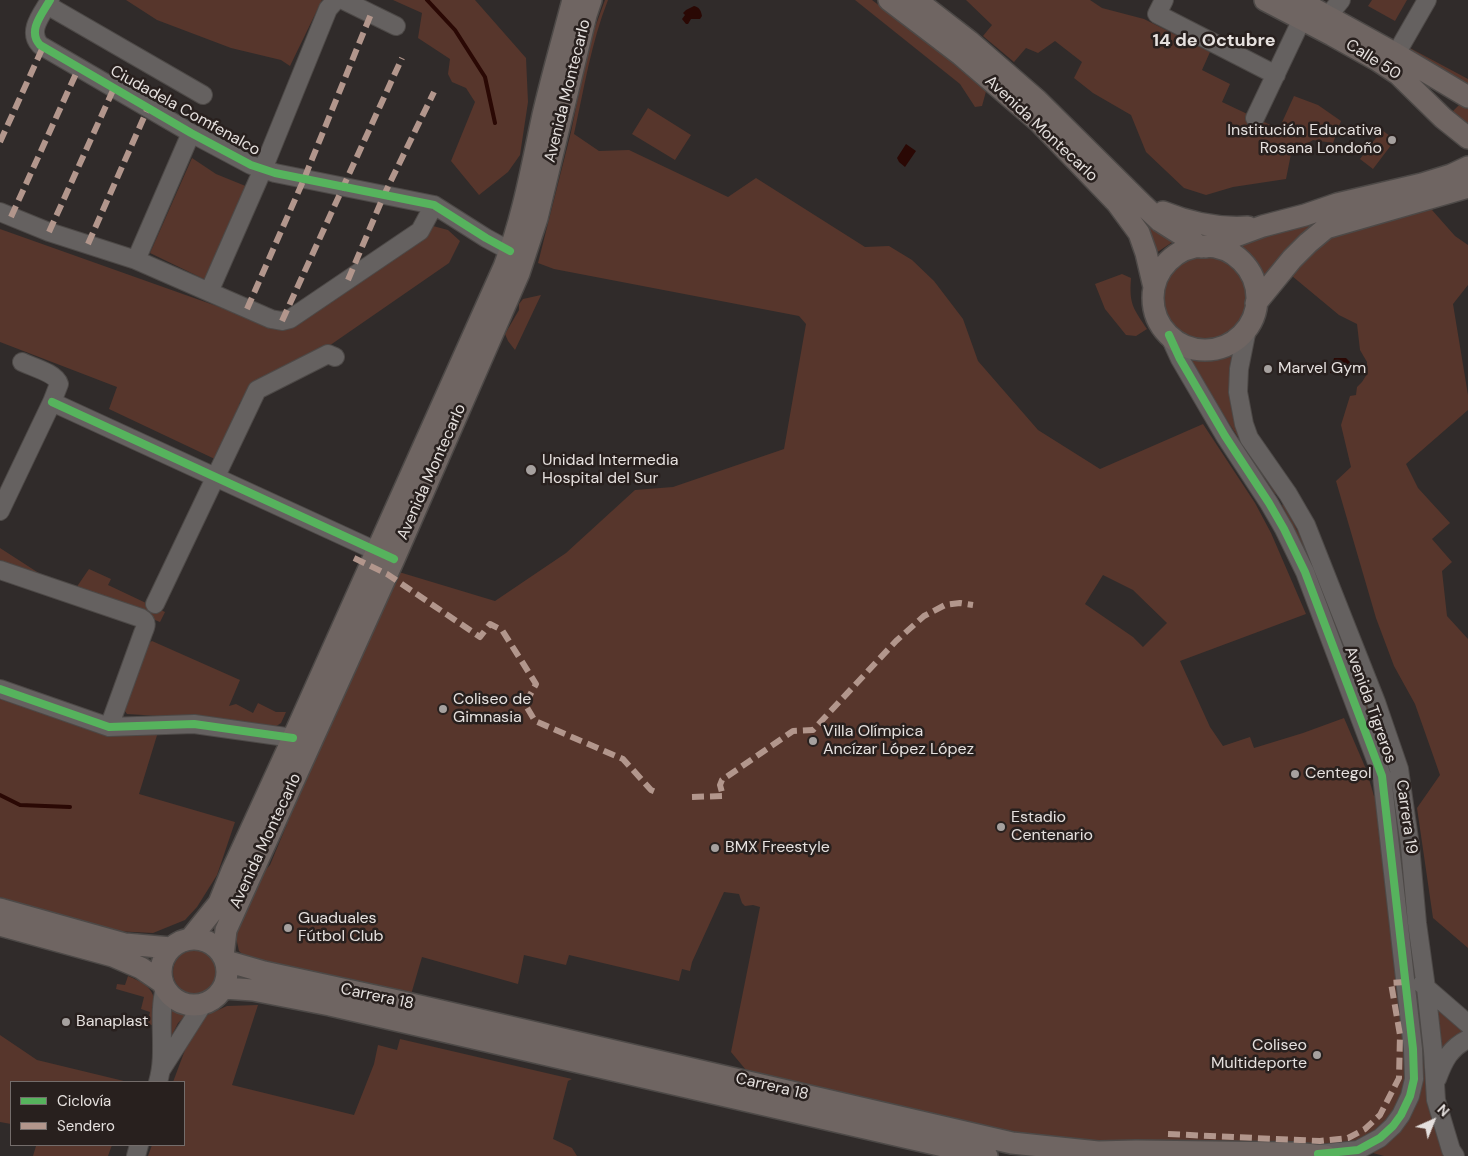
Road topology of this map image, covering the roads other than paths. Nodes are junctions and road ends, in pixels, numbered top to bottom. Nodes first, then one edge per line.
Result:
1 (336, 0) edge
2 (343, 0) edge
3 (573, 0) edge
4 (591, 0) edge
5 (889, 0) edge
6 (916, 0) edge
7 (1264, 0) edge
8 (1427, 0) edge
9 (48, 2) edge
10 (1160, 7) edge
11 (1300, 9) edge
12 (1332, 20) edge
13 (396, 26) dead end
14 (1386, 54) junction
15 (1276, 75) junction
16 (202, 95) dead end
17 (1468, 97) edge
18 (1255, 118) dead end
19 (191, 133) junction
20 (1468, 138) edge
21 (1103, 166) junction
22 (1468, 167) edge
23 (263, 169) junction
24 (1468, 186) edge
25 (434, 205) junction
26 (0, 212) edge
27 (1263, 226) junction
28 (1203, 247) junction
29 (510, 251) junction
30 (136, 260) junction
31 (1154, 287) junction
32 (209, 292) junction
33 (1256, 303) junction
34 (1247, 329) junction
35 (1169, 336) junction
36 (335, 357) dead end
37 (22, 362) dead end
38 (52, 402) junction
39 (214, 477) junction
40 (0, 511) edge
41 (384, 555) junction
42 (0, 570) edge
43 (155, 604) dead end
44 (0, 689) edge
45 (108, 727) junction
46 (293, 738) junction
47 (0, 908) edge
48 (0, 925) edge
49 (190, 939) junction
50 (171, 948) junction
51 (225, 959) junction
52 (1404, 969) junction
53 (164, 985) junction
54 (224, 988) junction
55 (1426, 988) junction
56 (203, 1004) junction
57 (1468, 1024) edge
58 (1468, 1038) edge
59 (159, 1076) edge
60 (1436, 1084) junction
61 (1322, 1155) edge
62 (987, 1156) edge
63 (1455, 1156) edge

1 - 23 street
2 - 13 street
3 - 29 main road, Avenida Montecarlo
4 - 41 main road, Avenida Montecarlo
5 - 31 main road, Avenida Montecarlo
6 - 21 main road, Avenida Montecarlo
7 - 11 main road, Calle 50
8 - 14 street
9 - 16 street
9 - 19 street, Ciudadela Comfenalco
10 - 15 street
11 - 12 main road, Calle 50
11 - 15 street
12 - 14 main road, Calle 50
14 - 17 main road, Calle 50
14 - 20 main road, Calle 50
15 - 18 street
19 - 23 street, Ciudadela Comfenalco
19 - 30 street
21 - 27 main road
21 - 28 main road, Avenida Montecarlo
22 - 27 main road
23 - 25 street, Ciudadela Comfenalco
23 - 32 street
24 - 33 main road
25 - 29 street, Ciudadela Comfenalco
25 - 32 street
26 - 30 street
27 - 28 main road
28 - 31 main road
28 - 33 main road
29 - 41 main road, Avenida Montecarlo
30 - 32 street
31 - 35 main road
33 - 34 main road
34 - 35 main road
34 - 55 street, Carrera 19
35 - 52 street, Avenida Tigreros
36 - 39 street
37 - 38 street
38 - 39 street
38 - 40 street
39 - 41 street
39 - 43 street
41 - 46 main road, Avenida Montecarlo
41 - 51 main road, Avenida Montecarlo
42 - 45 street
44 - 45 street
45 - 46 street
46 - 49 main road, Avenida Montecarlo
47 - 50 main road
48 - 53 main road
49 - 50 main road
49 - 51 main road
50 - 53 main road
51 - 54 main road
51 - 61 main road, Carrera 18
52 - 55 street
52 - 61 street, Avenida Tigreros
53 - 56 main road
53 - 59 street
54 - 56 main road
54 - 62 main road, Carrera 18
55 - 57 street
55 - 60 street, Carrera 19
56 - 59 street
58 - 60 street
60 - 63 street, Carrera 19

